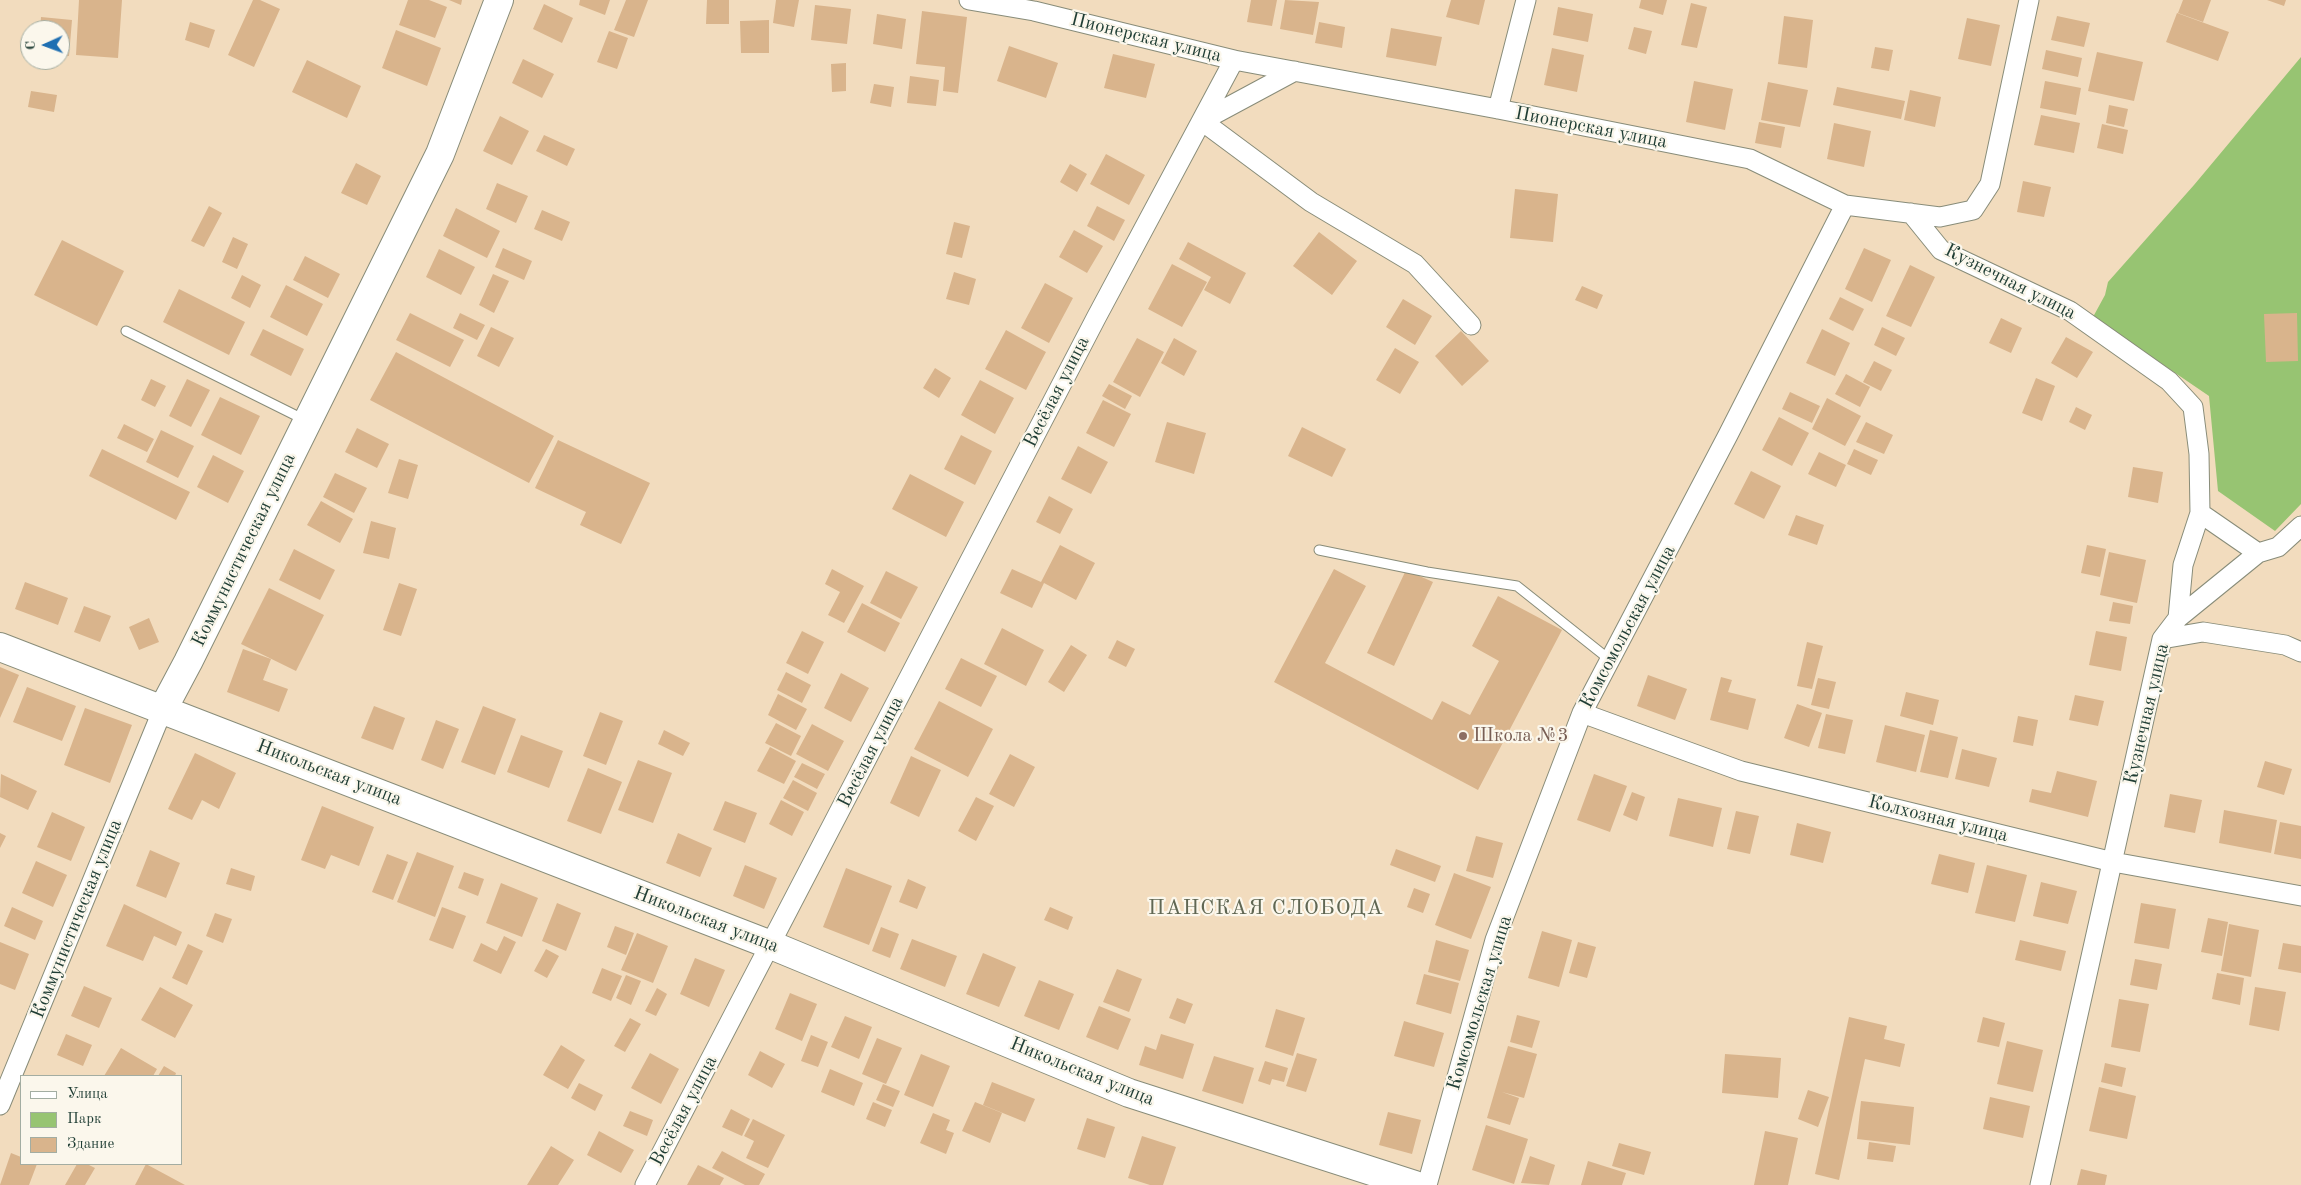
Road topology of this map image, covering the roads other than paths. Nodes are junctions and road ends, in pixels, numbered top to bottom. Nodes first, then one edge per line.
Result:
1 (499, 0) edge
2 (968, 0) edge
3 (1526, 0) edge
4 (2029, 0) edge
5 (1035, 5) edge
6 (1234, 60) junction
7 (1295, 71) junction
8 (1498, 109) junction
9 (1202, 120) junction
10 (1845, 205) junction
11 (1911, 213) junction
12 (1096, 318) joint
13 (1471, 325) dead end
14 (126, 331) dead end
15 (308, 421) junction
16 (2200, 513) junction
17 (2301, 526) edge
18 (1320, 550) dead end
19 (2258, 553) junction
20 (2178, 618) junction
21 (2162, 639) junction
22 (0, 647) edge
23 (2301, 652) edge
24 (1610, 660) junction
25 (163, 709) junction
26 (1582, 713) junction
27 (2113, 862) junction
28 (2301, 896) edge
29 (771, 945) junction
30 (0, 1105) edge
31 (645, 1185) edge
32 (1415, 1185) edge
33 (1427, 1185) edge
34 (2040, 1185) edge

1 - 15 main road, Коммунистическая улица
2 - 5 street, Пионерская улица
3 - 8 street
4 - 11 street, Пионерская улица
5 - 6 street, Пионерская улица
6 - 7 street, Пионерская улица
6 - 9 street, Пионерская улица
7 - 8 street, Пионерская улица
7 - 9 street
8 - 10 street, Пионерская улица
9 - 12 street, Пионерская улица
9 - 13 street
10 - 11 street, Пионерская улица
10 - 24 street, Комсомольская улица
11 - 16 street, Кузнечная улица
12 - 29 street, Весёлая улица
14 - 15 lane
15 - 25 main road, Коммунистическая улица
16 - 19 street
16 - 20 street, Кузнечная улица
17 - 19 street
18 - 24 lane
19 - 20 street
20 - 21 street, Кузнечная улица
21 - 23 street
21 - 27 street, Кузнечная улица
22 - 25 main road, Никольская улица
24 - 26 street, Комсомольская улица
25 - 29 main road, Никольская улица
25 - 30 street, Коммунистическая улица
26 - 27 street, Колхозная улица
26 - 33 street, Комсомольская улица
27 - 28 street, Колхозная улица
27 - 34 street, Кузнечная улица
29 - 31 street, Весёлая улица
29 - 32 main road, Никольская улица

